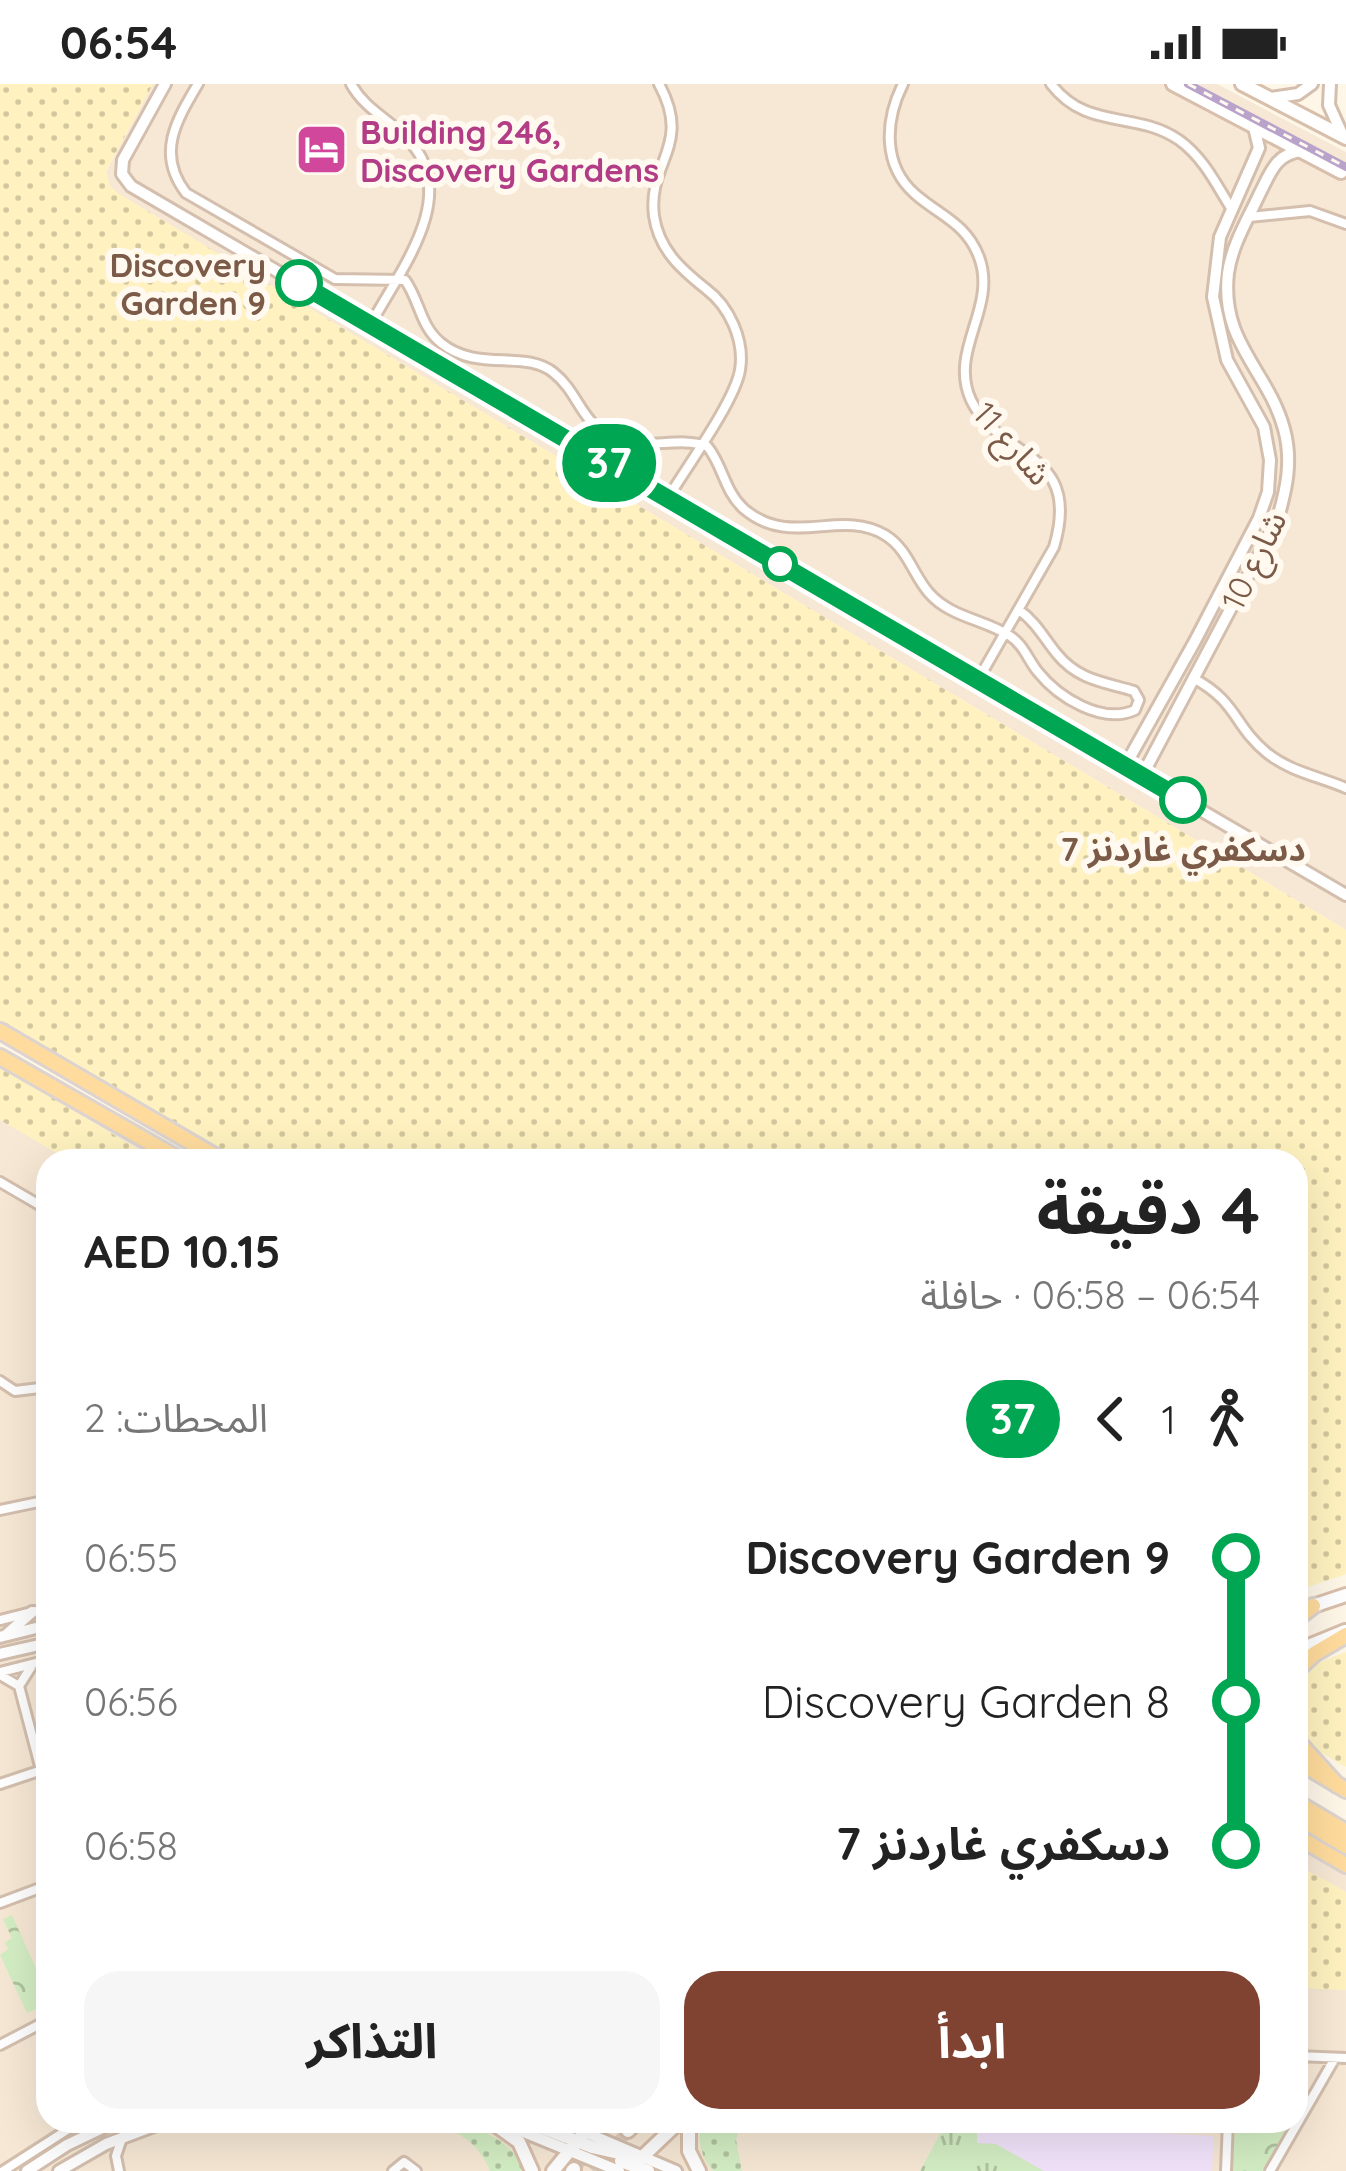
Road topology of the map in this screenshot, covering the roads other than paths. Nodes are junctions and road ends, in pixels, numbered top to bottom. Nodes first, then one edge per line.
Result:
1 (165, 84) edge
2 (198, 84) edge
3 (351, 84) edge
4 (659, 84) edge
5 (903, 84) edge
6 (1051, 84) edge
7 (1173, 84) edge
8 (1242, 84) edge
9 (1312, 84) edge
10 (1330, 84) edge
11 (1269, 98) junction
12 (1252, 125) junction
13 (1345, 137) edge
14 (1301, 151) junction
15 (1341, 172) dead end
16 (1231, 208) junction
17 (1251, 212) junction
18 (1346, 224) edge
19 (1215, 254) junction
20 (1230, 262) junction
21 (395, 279) junction
22 (371, 324) junction
23 (700, 444) junction
24 (668, 498) junction
25 (1019, 610) junction
26 (1006, 633) junction
27 (1179, 669) junction
28 (978, 680) junction
29 (1190, 684) junction
30 (1125, 766) junction
31 (1142, 776) junction
32 (1346, 788) edge
33 (1346, 895) edge
34 (0, 1031) edge
35 (0, 1057) edge
36 (154, 1144) junction
37 (158, 1149) edge
38 (162, 1149) edge
39 (202, 1149) edge
40 (0, 1182) edge
41 (36, 1203) edge
42 (0, 1381) edge
43 (36, 1388) edge
44 (36, 1502) edge
45 (0, 1510) edge
46 (1346, 1595) edge
47 (1313, 1606) joint
48 (1308, 1608) edge
49 (36, 1611) edge
50 (32, 1612) junction
51 (0, 1620) edge
52 (36, 1628) edge
53 (1346, 1633) edge
54 (3, 1636) edge
55 (36, 1645) edge
56 (1308, 1647) edge
57 (0, 1654) edge
58 (1308, 1660) edge
59 (36, 1663) edge
60 (32, 1664) junction
61 (0, 1673) edge
62 (19, 1686) junction
63 (36, 1742) edge
64 (1308, 1753) edge
65 (1308, 1769) edge
66 (36, 1772) edge
67 (0, 1784) edge
68 (1341, 1787) edge
69 (1308, 1809) edge
70 (1308, 1823) edge
71 (1346, 1832) edge
72 (1308, 1843) edge
73 (1346, 1846) edge
74 (1346, 1865) edge
75 (36, 1890) edge
76 (0, 1903) edge
77 (36, 2026) edge
78 (0, 2045) edge
79 (1308, 2057) edge
80 (1341, 2058) edge
81 (1308, 2111) edge
82 (62, 2133) edge
83 (92, 2133) edge
84 (134, 2133) edge
85 (508, 2133) edge
86 (669, 2133) edge
87 (689, 2133) edge
88 (1218, 2133) edge
89 (1228, 2133) edge
90 (1294, 2133) edge
91 (581, 2136) edge
92 (123, 2137) junction
93 (1228, 2143) junction
94 (91, 2152) junction
95 (638, 2166) edge
96 (118, 2168) edge
97 (3, 2171) edge
98 (27, 2171) edge
99 (59, 2171) edge
100 (393, 2171) edge
101 (416, 2171) edge
102 (532, 2171) edge
103 (553, 2171) edge
104 (619, 2171) edge
105 (676, 2171) edge
106 (699, 2171) edge
107 (1226, 2171) edge
108 (1270, 2171) edge

1 - 22 street
2 - 21 street
3 - 21 street
4 - 23 street
5 - 25 street, شارع 11
6 - 16 street
7 - 12 main road
8 - 11 main road
9 - 11 street
10 - 13 street
11 - 13 main road
12 - 14 main road
12 - 16 street, شارع 10
14 - 15 main road
14 - 17 street, شارع 10
16 - 19 street, شارع 10
17 - 18 street
17 - 20 street, شارع 10
19 - 20 street
19 - 27 street, شارع 10
20 - 29 street, شارع 10
21 - 22 street
21 - 23 street
22 - 24 street
23 - 24 street
23 - 26 street
24 - 28 street
25 - 26 street, شارع 11
25 - 26 street
26 - 28 street, شارع 11
27 - 29 street
27 - 30 street, شارع 10
28 - 30 street
29 - 31 street, شارع 10
29 - 32 street
30 - 31 street
31 - 33 street
34 - 39 main road
35 - 36 main road
36 - 37 main road
36 - 38 main road
40 - 41 street
42 - 43 street
44 - 45 street
46 - 47 main road
47 - 48 main road
49 - 50 street
50 - 51 street
50 - 54 street
52 - 54 street
53 - 56 main road
53 - 58 main road
55 - 57 street
59 - 60 street
60 - 61 street
60 - 62 street
61 - 62 street
62 - 63 street
64 - 68 main road
65 - 68 main road
66 - 67 street
69 - 71 main road
70 - 73 main road
72 - 74 main road
75 - 76 street
77 - 78 street
79 - 80 street
80 - 81 street
82 - 97 street
83 - 98 street
84 - 92 street
85 - 102 main road
86 - 95 main road
87 - 106 main road
88 - 93 street
89 - 93 street
90 - 108 street
91 - 95 main road
91 - 103 main road
91 - 104 street
92 - 94 street
92 - 96 street
93 - 107 street
94 - 96 street
94 - 99 street
95 - 105 street
100 - 101 street

